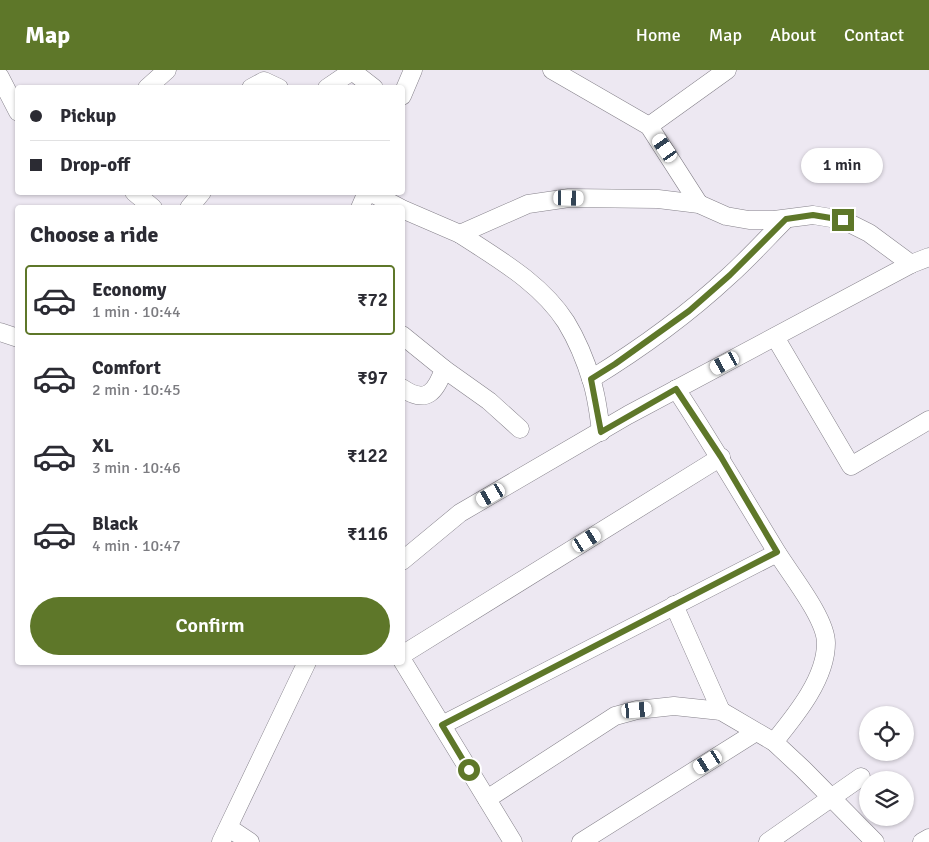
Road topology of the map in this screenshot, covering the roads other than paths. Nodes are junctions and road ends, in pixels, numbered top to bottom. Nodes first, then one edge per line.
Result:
1 (167, 70) edge
2 (413, 70) edge
3 (552, 70) edge
4 (727, 70) edge
5 (2, 84) edge
6 (150, 85) edge
7 (331, 85) edge
8 (370, 85) edge
9 (405, 89) edge
10 (15, 107) edge
11 (649, 126) junction
12 (138, 195) edge
13 (200, 195) edge
14 (374, 195) edge
15 (699, 204) junction
16 (149, 205) edge
17 (191, 205) edge
18 (395, 205) edge
19 (405, 210) edge
20 (786, 219) junction
21 (460, 234) junction
22 (929, 257) edge
23 (911, 264) junction
24 (0, 332) edge
25 (15, 337) edge
26 (405, 337) edge
27 (775, 337) junction
28 (444, 368) junction
29 (591, 379) junction
30 (676, 389) junction
31 (405, 390) edge
32 (929, 420) edge
33 (520, 429) dead end
34 (601, 432) junction
35 (721, 457) junction
36 (777, 552) junction
37 (405, 559) edge
38 (674, 605) junction
39 (405, 653) edge
40 (306, 665) edge
41 (405, 665) edge
42 (721, 711) junction
43 (442, 725) junction
44 (756, 732) junction
45 (774, 742) junction
46 (859, 778) edge
47 (832, 798) junction
48 (487, 799) junction
49 (225, 835) edge
50 (929, 838) edge
51 (250, 842) edge
52 (513, 842) edge
53 (581, 842) edge
54 (768, 842) edge
55 (875, 842) edge
56 (922, 842) edge

1 - 6 street
2 - 9 street
3 - 11 street
4 - 11 street
5 - 10 street
7 - 8 street
11 - 15 street
12 - 16 street
13 - 17 street
14 - 18 street
15 - 20 street
15 - 21 street
19 - 21 street
20 - 23 street
20 - 29 street
21 - 29 street
22 - 23 street
23 - 27 street
24 - 25 street
26 - 28 street
27 - 30 street
27 - 32 street
28 - 31 street
28 - 33 street
29 - 34 street
30 - 34 street
30 - 35 street
34 - 37 street
35 - 36 street
35 - 39 street
36 - 38 street
36 - 45 street
38 - 42 street
38 - 43 street
40 - 49 street
41 - 43 street
42 - 44 street
42 - 48 street
43 - 48 street
44 - 45 street
44 - 53 street
45 - 47 street
46 - 47 street
47 - 54 street
47 - 55 street
48 - 52 street
49 - 51 street
50 - 56 street

